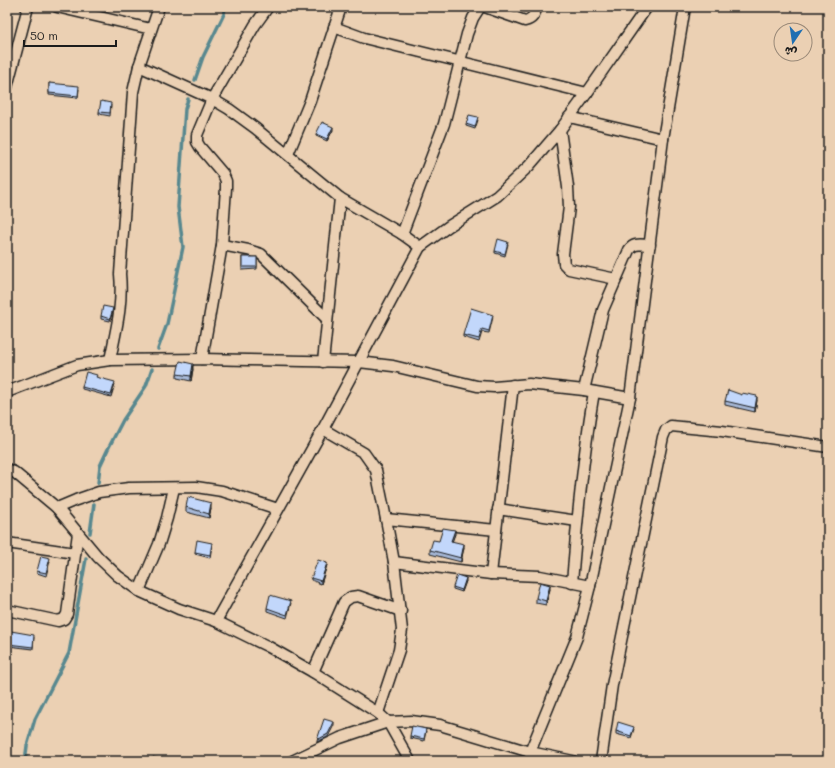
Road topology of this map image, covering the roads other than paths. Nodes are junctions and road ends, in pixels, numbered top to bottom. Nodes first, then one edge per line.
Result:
1 (28, 7) edge
2 (57, 7) edge
3 (159, 7) edge
4 (268, 7) edge
5 (341, 7) edge
6 (480, 7) edge
7 (485, 7) edge
8 (537, 7) edge
9 (647, 7) edge
10 (685, 7) edge
11 (334, 27) junction
12 (151, 29) junction
13 (460, 62) junction
14 (139, 66) junction
15 (7, 87) edge
16 (588, 93) junction
17 (212, 99) junction
18 (569, 117) junction
19 (560, 130) junction
20 (663, 139) junction
21 (288, 154) junction
22 (340, 198) junction
23 (402, 234) junction
24 (650, 245) junction
25 (222, 246) junction
26 (420, 247) junction
27 (616, 279) junction
28 (327, 319) junction
29 (202, 359) junction
30 (110, 360) junction
31 (323, 362) junction
32 (359, 362) junction
33 (513, 384) junction
34 (589, 391) junction
35 (7, 392) edge
36 (630, 398) junction
37 (323, 429) junction
38 (828, 447) edge
39 (7, 469) edge
40 (174, 488) junction
41 (57, 508) junction
42 (278, 509) junction
43 (498, 510) junction
44 (386, 519) junction
45 (577, 521) junction
46 (496, 530) junction
47 (78, 534) junction
48 (7, 543) edge
49 (75, 552) junction
50 (394, 562) junction
51 (491, 574) junction
52 (572, 583) junction
53 (590, 586) junction
54 (139, 591) junction
55 (7, 610) edge
56 (400, 611) junction
57 (216, 621) junction
58 (313, 672) junction
59 (378, 713) junction
60 (388, 722) junction
61 (530, 757) edge
62 (292, 761) edge
63 (410, 761) edge
64 (573, 761) edge
65 (601, 761) edge

1 - 15 street
2 - 12 street
3 - 12 street
4 - 17 street
5 - 11 street
6 - 13 street
7 - 8 street
9 - 16 street
10 - 20 street
11 - 13 street
11 - 21 street
12 - 14 street
13 - 16 street
13 - 23 street
14 - 17 street
14 - 30 street
16 - 18 street
17 - 21 street
17 - 25 street
18 - 19 street
18 - 20 street
19 - 26 street
19 - 27 street
20 - 24 street
21 - 22 street
22 - 23 street
22 - 28 street
23 - 26 street
24 - 27 street
24 - 36 street
25 - 28 street
25 - 29 street
26 - 32 street
27 - 34 street
28 - 31 street
29 - 30 street
29 - 31 street
30 - 35 street
31 - 32 street
32 - 33 street
32 - 37 street
33 - 34 street
33 - 43 street
34 - 36 street
34 - 45 street
36 - 53 street
37 - 42 street
37 - 44 street
38 - 65 street
39 - 41 street
40 - 41 street
40 - 42 street
40 - 54 street
41 - 47 street
42 - 57 street
43 - 45 street
43 - 46 street
44 - 46 street
44 - 50 street
45 - 52 street
46 - 51 street
47 - 49 street
47 - 54 street
48 - 49 street
49 - 55 street
50 - 51 street
50 - 56 street
51 - 52 street
52 - 53 street
53 - 61 street
54 - 57 street
56 - 58 street
56 - 59 street
57 - 58 street
58 - 59 street
59 - 60 street
60 - 61 street
60 - 62 street
60 - 63 street
61 - 64 street

